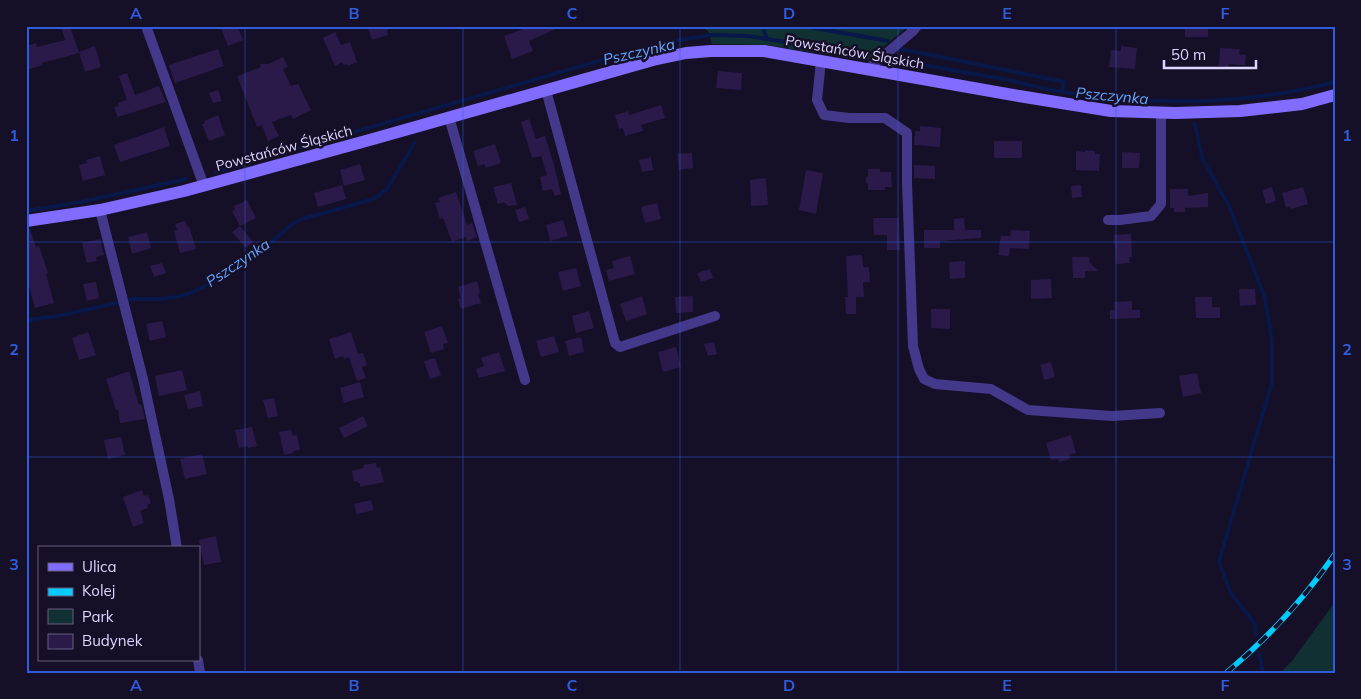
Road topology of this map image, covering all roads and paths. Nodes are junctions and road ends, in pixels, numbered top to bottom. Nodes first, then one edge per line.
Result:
1 (146, 26) edge
2 (917, 26) edge
3 (821, 61) junction
4 (868, 69) junction
5 (546, 90) junction
6 (1335, 95) edge
7 (1162, 113) junction
8 (449, 117) junction
9 (204, 186) junction
10 (100, 210) junction
11 (1108, 220) dead end
12 (26, 221) edge
13 (715, 316) dead end
14 (525, 380) dead end
15 (1160, 414) dead end
16 (178, 546) edge

1 - 9 street
2 - 4 street
3 - 4 street, Powstańców Śląskich
3 - 5 street, Powstańców Śląskich
3 - 15 street
4 - 7 street, Powstańców Śląskich
5 - 8 street, Powstańców Śląskich
5 - 13 street
6 - 7 street, Powstańców Śląskich
7 - 11 street
8 - 9 street, Powstańców Śląskich
8 - 14 street
9 - 10 street, Powstańców Śląskich
10 - 12 street, Powstańców Śląskich
10 - 16 street

